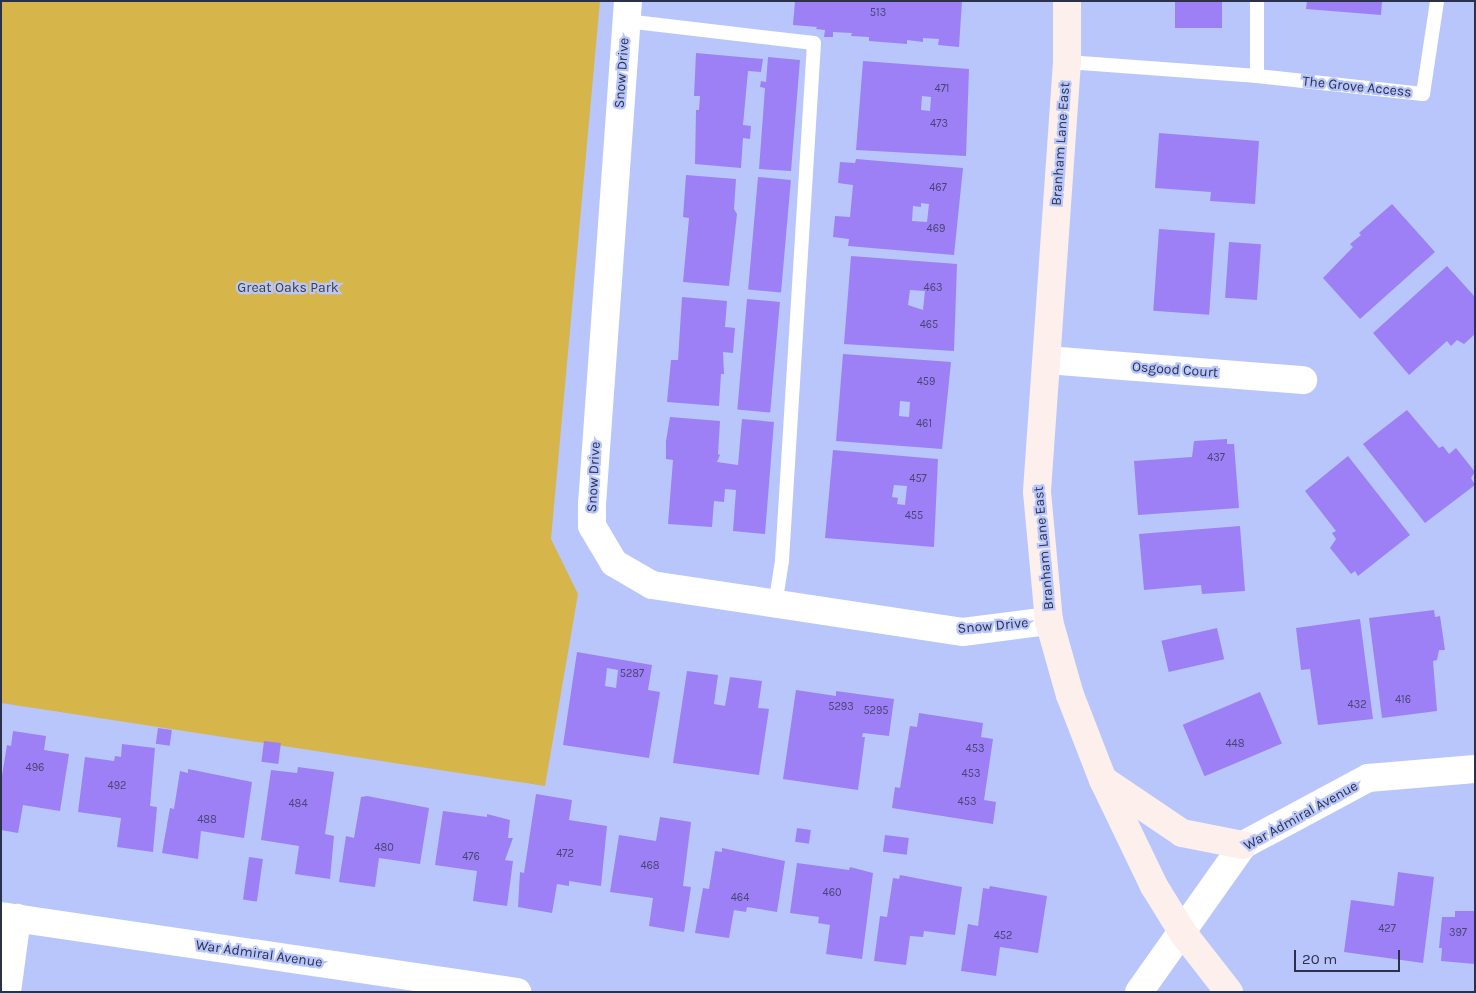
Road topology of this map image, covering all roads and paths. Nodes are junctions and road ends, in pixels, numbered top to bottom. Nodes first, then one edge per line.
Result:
1 (1067, 1) edge
2 (1257, 1) edge
3 (1437, 1) edge
4 (627, 11) edge
5 (1067, 62) junction
6 (1257, 76) junction
7 (1047, 360) junction
8 (1303, 380) dead end
9 (775, 605) junction
10 (1049, 621) junction
11 (1475, 769) edge
12 (1103, 780) junction
13 (1243, 845) junction
14 (9, 917) edge
15 (1183, 933) junction
16 (7, 992) edge
17 (517, 992) edge
18 (1139, 992) edge
19 (1229, 992) edge

1 - 5 street, Branham Lane East
2 - 6 lane
3 - 6 lane, The Grove Access
4 - 9 street, Snow Drive
4 - 9 lane
5 - 6 lane, The Grove Access
5 - 7 street, Branham Lane East
7 - 8 street, Osgood Court
7 - 10 street, Branham Lane East
9 - 10 street, Snow Drive
10 - 12 street, Branham Lane East
11 - 13 street, War Admiral Avenue
12 - 13 street
12 - 15 street, Branham Lane East
13 - 15 street, War Admiral Avenue
14 - 16 street
14 - 17 street, War Admiral Avenue
15 - 18 street, War Admiral Avenue
15 - 19 street, Branham Lane East

